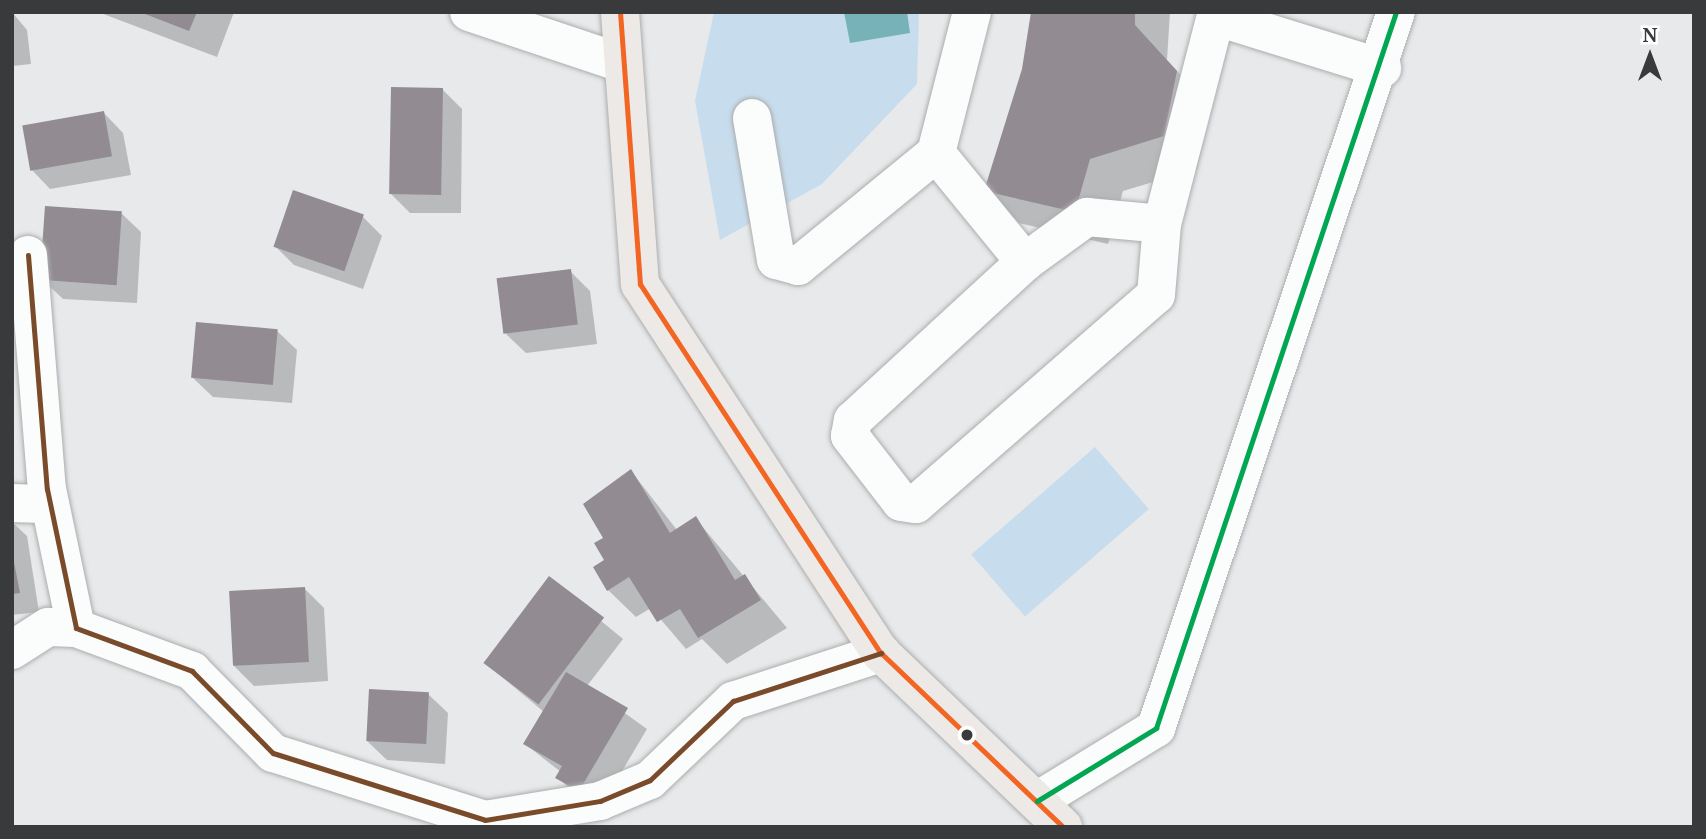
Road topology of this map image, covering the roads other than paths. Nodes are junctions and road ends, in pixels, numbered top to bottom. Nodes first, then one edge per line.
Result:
1 (469, 12) edge
2 (620, 12) edge
3 (972, 12) edge
4 (1396, 12) edge
5 (1217, 15) edge
6 (621, 63) junction
7 (1382, 68) junction
8 (752, 118) dead end
9 (936, 153) junction
10 (1162, 224) junction
11 (28, 255) dead end
12 (1025, 262) junction
13 (12, 503) edge
14 (50, 503) junction
15 (76, 628) junction
16 (12, 650) edge
17 (881, 653) junction
18 (1050, 814) edge

1 - 6 street
2 - 6 main road
3 - 9 street
4 - 7 street
5 - 7 street
5 - 10 street
6 - 17 main road
7 - 18 street
8 - 9 street
9 - 12 street
10 - 12 street
10 - 12 street
11 - 14 street
13 - 14 street
14 - 15 street
15 - 16 street
15 - 17 street
17 - 18 main road

